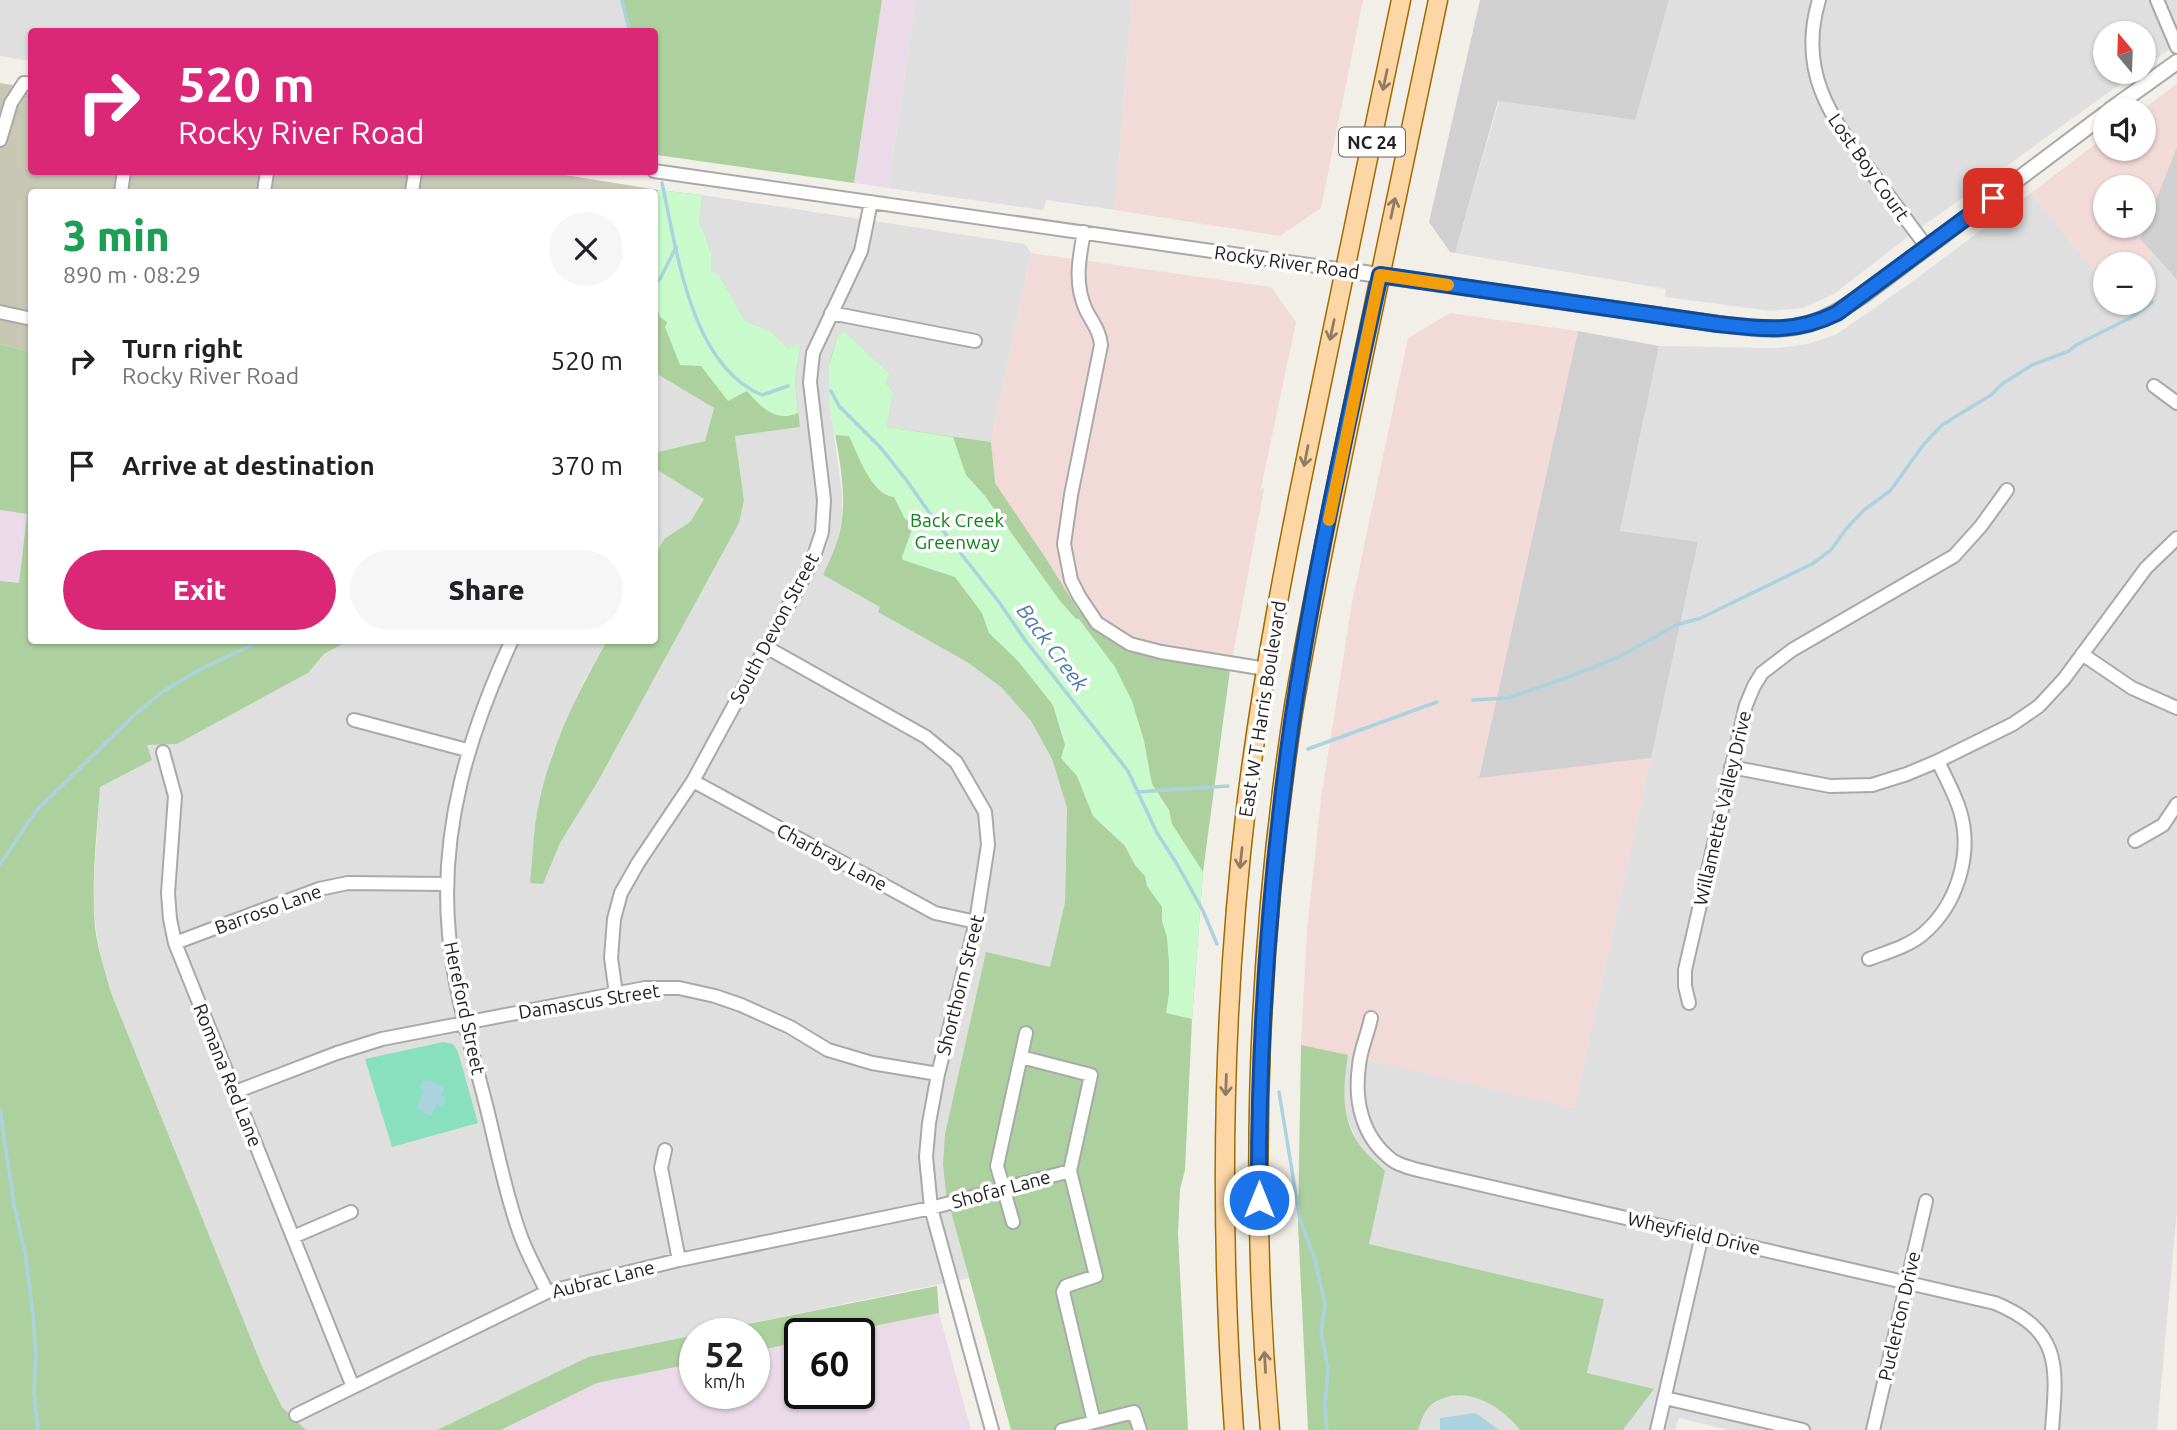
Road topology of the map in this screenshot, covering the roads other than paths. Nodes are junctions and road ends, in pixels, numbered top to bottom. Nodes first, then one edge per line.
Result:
1 (1401, 0) edge
2 (1437, 0) edge
3 (1819, 0) edge
4 (2157, 0) edge
5 (2177, 47) edge
6 (2177, 62) edge
7 (28, 84) edge
8 (2127, 98) edge
9 (2093, 123) edge
10 (0, 140) edge
11 (658, 172) edge
12 (871, 202) junction
13 (1084, 232) junction
14 (1927, 247) junction
15 (1344, 270) junction
16 (1380, 275) junction
17 (0, 312) edge
18 (831, 313) junction
19 (28, 318) edge
20 (975, 341) dead end
21 (2154, 386) dead end
22 (2177, 403) edge
23 (2007, 490) dead end
24 (2177, 538) edge
25 (510, 644) edge
26 (766, 647) junction
27 (2082, 654) junction
28 (1266, 669) junction
29 (2177, 708) edge
30 (354, 720) dead end
31 (467, 750) junction
32 (163, 752) dead end
33 (1938, 761) junction
34 (1731, 767) junction
35 (693, 781) junction
36 (2177, 804) edge
37 (2135, 841) dead end
38 (447, 884) junction
39 (976, 922) junction
40 (175, 943) junction
41 (1869, 959) dead end
42 (616, 993) junction
43 (1689, 1003) dead end
44 (1371, 1018) dead end
45 (465, 1023) junction
46 (1026, 1033) dead end
47 (1021, 1057) junction
48 (938, 1074) junction
49 (235, 1092) junction
50 (665, 1150) dead end
51 (1070, 1171) junction
52 (1003, 1188) junction
53 (1926, 1201) dead end
54 (931, 1208) junction
55 (351, 1212) dead end
56 (1013, 1222) dead end
57 (1702, 1235) junction
58 (293, 1237) junction
59 (679, 1260) junction
60 (1907, 1283) junction
61 (547, 1292) junction
62 (353, 1387) junction
63 (1665, 1398) junction
64 (296, 1415) dead end
65 (1094, 1422) junction
66 (992, 1430) edge
67 (1062, 1430) edge
68 (1140, 1430) edge
69 (1234, 1430) edge
70 (1270, 1430) edge
71 (1657, 1430) edge
72 (1802, 1430) edge
73 (1873, 1430) edge
74 (2052, 1430) edge

1 -> 15 main road, East W T Harris Boulevard / NC 24
16 -> 2 main road, East W T Harris Boulevard / NC 24
3 - 14 street, Lost Boy Court
4 - 5 street
6 - 8 street
7 - 10 street
9 - 14 street, Rocky River Road
11 - 12 street, Rocky River Road
12 - 13 street, Rocky River Road
12 - 18 street, South Devon Street
13 - 15 street, Rocky River Road
13 - 28 street
14 - 16 street, Rocky River Road
15 - 16 street, Rocky River Road
15 -> 28 main road, East W T Harris Boulevard / NC 24
70 -> 16 main road, East W T Harris Boulevard / NC 24
17 - 19 street
18 - 20 street
18 - 26 street, South Devon Street
21 - 22 street
23 - 34 street, Willamette Valley Drive
24 - 27 street
25 - 31 street, Hereford Street
26 - 35 street, South Devon Street
26 - 39 street, Shorthorn Street
27 - 29 street
27 - 33 street
28 -> 69 main road, East W T Harris Boulevard / NC 24
30 - 31 street
31 - 38 street, Hereford Street
32 - 40 street, Romana Red Lane
33 - 34 street
33 - 41 street
34 - 43 street, Willamette Valley Drive
35 - 39 street, Charbray Lane
35 - 42 street, South Devon Street
36 - 37 street
38 - 40 street, Barroso Lane
38 - 45 street, Hereford Street
39 - 48 street, Shorthorn Street
40 - 49 street, Romana Red Lane
42 - 45 street, Damascus Street
42 - 48 street, Damascus Street
44 - 57 street, Wheyfield Drive
45 - 49 street, Damascus Street
45 - 61 street, Hereford Street
46 - 47 street
47 - 51 street
47 - 52 street
48 - 54 street, Shorthorn Street
49 - 58 street, Romana Red Lane
50 - 59 street
51 - 52 street, Shofar Lane
51 - 65 street
52 - 54 street, Shofar Lane
52 - 56 street
53 - 60 street, Puclerton Drive
54 - 59 street, Aubrac Lane
54 - 66 street, Shorthorn Street
55 - 58 street
57 - 60 street, Wheyfield Drive
57 - 63 street
58 - 62 street, Romana Red Lane
59 - 61 street, Aubrac Lane
60 - 73 street, Puclerton Drive
60 - 74 street, Wheyfield Drive
61 - 62 street, Aubrac Lane
62 - 64 street, Aubrac Lane
63 - 71 street
63 - 72 street
65 - 67 street
65 - 68 street

